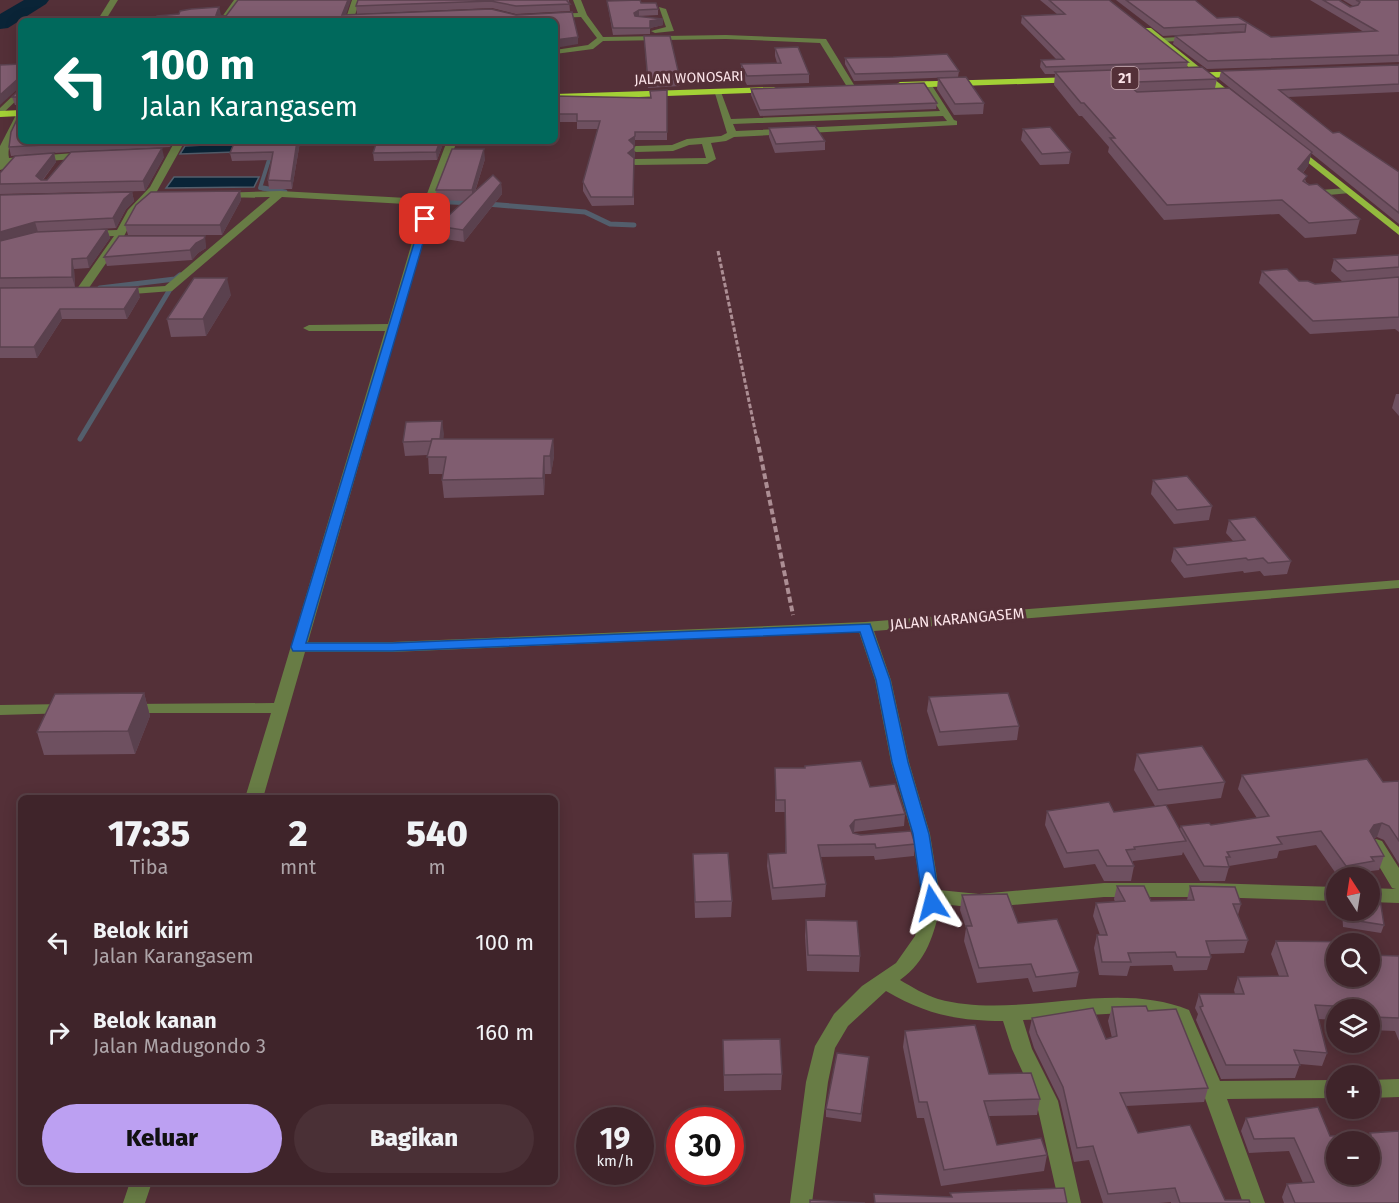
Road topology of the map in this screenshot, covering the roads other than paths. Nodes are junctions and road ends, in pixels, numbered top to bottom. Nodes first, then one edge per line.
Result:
1 (114, 0) edge
2 (238, 0) edge
3 (356, 0) edge
4 (577, 0) edge
5 (662, 9) dead end
6 (583, 15) junction
7 (549, 16) edge
8 (103, 18) edge
9 (225, 18) edge
10 (350, 18) edge
11 (1140, 25) edge
12 (599, 36) junction
13 (1208, 37) edge
14 (1161, 40) junction
15 (558, 52) edge
16 (1260, 73) edge
17 (1207, 76) junction
18 (1171, 77) edge
19 (1089, 79) edge
20 (927, 84) junction
21 (884, 86) edge
22 (851, 88) edge
23 (784, 90) edge
24 (717, 92) junction
25 (18, 94) edge
26 (1217, 96) edge
27 (1229, 96) junction
28 (558, 97) edge
29 (1247, 110) edge
30 (0, 113) edge
31 (18, 113) edge
32 (946, 113) junction
33 (18, 119) edge
34 (728, 122) junction
35 (732, 134) junction
36 (1284, 138) edge
37 (705, 140) junction
38 (178, 144) edge
39 (451, 144) edge
40 (636, 149) edge
41 (174, 152) junction
42 (163, 153) edge
43 (93, 155) edge
44 (69, 156) junction
45 (634, 162) edge
46 (3, 164) edge
47 (58, 170) edge
48 (1347, 191) junction
49 (1307, 194) edge
50 (277, 195) junction
51 (137, 196) dead end
52 (149, 196) junction
53 (171, 196) edge
54 (205, 196) edge
55 (429, 202) junction
56 (1399, 232) edge
57 (73, 235) edge
58 (121, 238) junction
59 (203, 240) edge
60 (227, 240) junction
61 (80, 292) edge
62 (111, 292) edge
63 (392, 327) junction
64 (309, 328) dead end
65 (1399, 584) edge
66 (865, 627) junction
67 (298, 647) junction
68 (280, 708) junction
69 (82, 709) edge
70 (117, 709) edge
71 (0, 710) edge
72 (255, 795) edge
73 (921, 834) junction
74 (901, 836) edge
75 (1376, 846) edge
76 (1399, 884) edge
77 (1326, 894) edge
78 (1380, 895) edge
79 (930, 896) junction
80 (1399, 896) edge
81 (885, 981) junction
82 (1010, 1011) junction
83 (1399, 1088) edge
84 (1326, 1089) edge
85 (1380, 1089) edge
86 (1213, 1090) junction
87 (140, 1185) edge
88 (134, 1203) edge
89 (801, 1203) edge
90 (1070, 1203) edge
91 (1254, 1203) edge

1 - 8 street
2 - 9 street
3 - 10 street
4 - 6 street
5 - 12 street
6 - 7 street
6 - 12 street
11 - 14 main road
12 - 15 street
12 - 22 street
13 - 14 street
14 - 17 main road
16 - 17 highway
17 - 18 highway
17 - 27 main road
19 - 20 highway, 21
20 - 21 highway, 21
20 - 32 street
23 - 24 highway, JALAN WONOSARI
24 - 28 highway, JALAN WONOSARI
24 - 34 street
25 - 30 street
26 - 27 street
27 - 29 main road
30 - 31 highway
32 - 34 street
32 - 35 street
33 - 46 street
34 - 35 street
35 - 37 street
36 - 48 main road
37 - 40 street
37 - 45 street
38 - 41 street
39 - 55 street
41 - 42 street
41 - 52 street
43 - 44 street
44 - 46 street
44 - 47 street
48 - 49 street
48 - 56 main road
50 - 54 street
50 - 55 street
50 - 60 street
51 - 52 street
52 - 53 street
52 - 58 street
55 - 63 street
57 - 58 street
58 - 61 street
59 - 60 street
60 - 62 street
63 - 64 street
63 - 67 street
65 - 66 street, JALAN KARANGASEM
66 - 67 street, JALAN KARANGASEM
66 - 73 street
67 - 68 street
68 - 70 street
68 - 72 street
69 - 71 street
73 - 74 street
73 - 79 street
75 - 76 street
77 - 79 street
78 - 80 street
79 - 81 street
81 - 82 street
81 - 89 street
82 - 86 street
82 - 90 street
83 - 85 street
84 - 86 street
86 - 91 street
87 - 88 street

